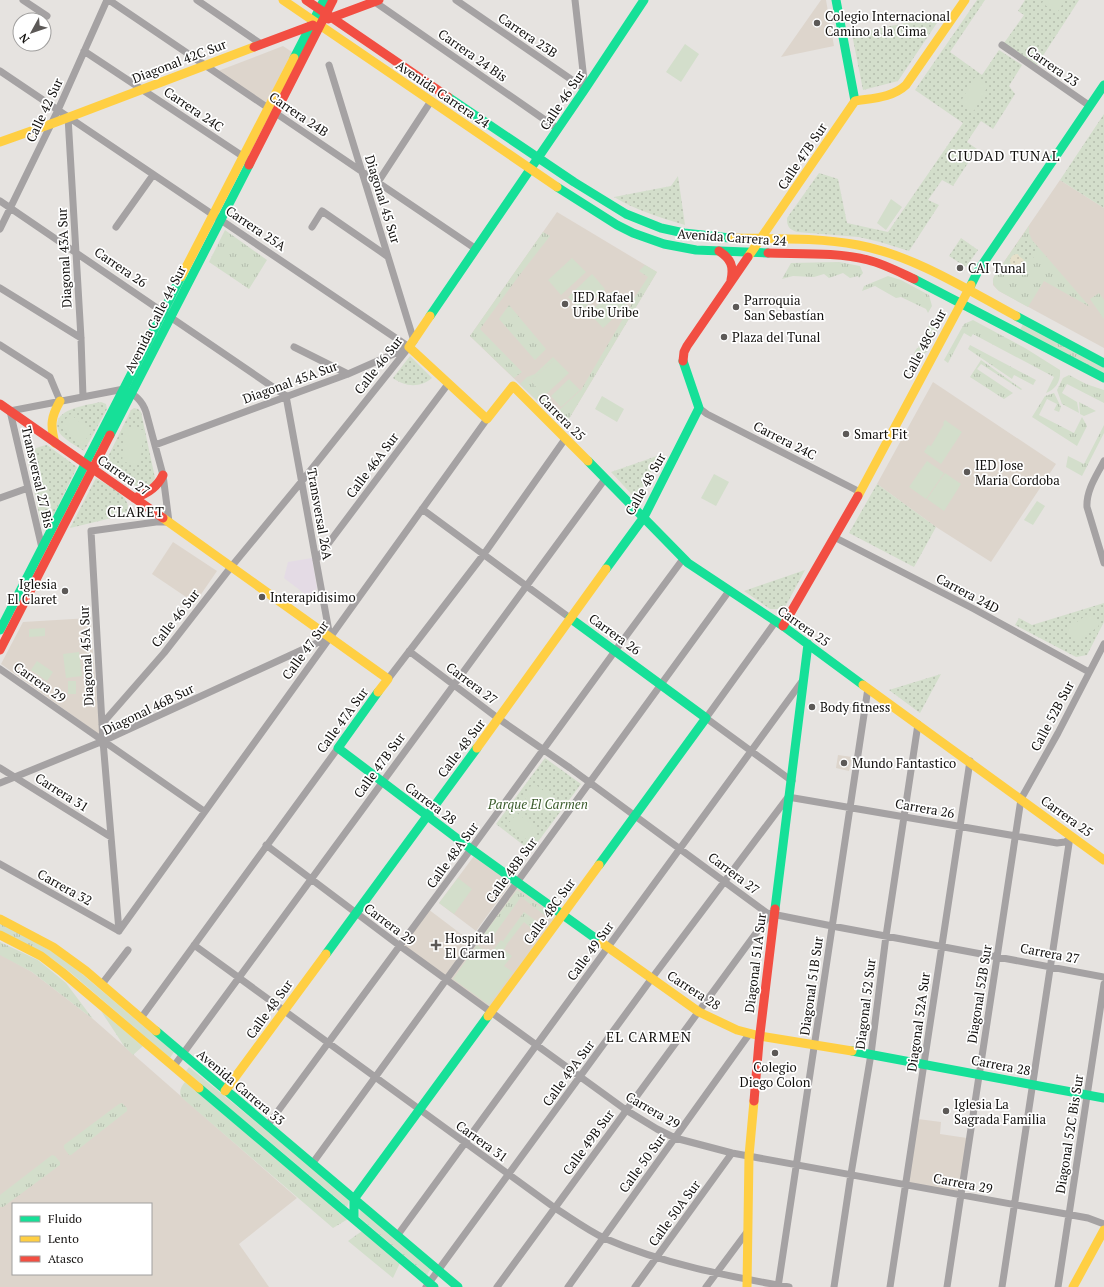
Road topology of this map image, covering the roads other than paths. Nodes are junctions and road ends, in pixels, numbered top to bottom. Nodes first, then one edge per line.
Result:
1 (108, 0) edge
2 (196, 0) edge
3 (282, 0) edge
4 (306, 0) edge
5 (324, 0) edge
6 (333, 0) edge
7 (456, 0) edge
8 (575, 0) edge
9 (644, 0) edge
10 (836, 0) edge
11 (965, 0) edge
12 (27, 1) edge
13 (377, 1) edge
14 (359, 8) junction
15 (42, 12) edge
16 (320, 20) junction
17 (354, 32) junction
18 (261, 44) junction
19 (1002, 45) dead end
20 (84, 51) junction
21 (206, 65) junction
22 (329, 65) dead end
23 (0, 71) edge
24 (1104, 85) edge
25 (142, 89) junction
26 (586, 89) junction
27 (431, 101) junction
28 (855, 101) junction
29 (1090, 106) junction
30 (58, 110) junction
31 (272, 110) junction
32 (68, 117) junction
33 (51, 124) junction
34 (558, 129) junction
35 (2, 139) edge
36 (538, 158) junction
37 (247, 159) junction
38 (531, 169) junction
39 (362, 171) junction
40 (153, 175) junction
41 (378, 182) junction
42 (0, 201) edge
43 (10, 208) junction
44 (217, 218) junction
45 (116, 227) dead end
46 (312, 227) dead end
47 (0, 230) edge
48 (761, 239) junction
49 (476, 249) junction
50 (719, 251) junction
51 (76, 252) junction
52 (752, 252) junction
53 (387, 256) junction
54 (730, 284) junction
55 (0, 288) edge
56 (967, 290) junction
57 (961, 302) junction
58 (167, 314) junction
59 (81, 338) junction
60 (0, 344) edge
61 (412, 344) junction
62 (294, 347) dead end
63 (1104, 363) edge
64 (348, 374) junction
65 (1104, 378) edge
66 (448, 384) junction
67 (513, 386) joint
68 (128, 391) junction
69 (286, 396) junction
70 (83, 397) junction
71 (60, 401) junction
72 (0, 404) edge
73 (699, 408) junction
74 (10, 411) junction
75 (487, 419) junction
76 (565, 439) junction
77 (55, 443) junction
78 (155, 445) junction
79 (1104, 461) edge
80 (89, 467) junction
81 (163, 475) junction
82 (605, 479) junction
83 (302, 481) junction
84 (28, 488) junction
85 (860, 492) junction
86 (0, 498) edge
87 (134, 498) junction
88 (422, 509) junction
89 (644, 517) junction
90 (169, 522) junction
91 (834, 537) junction
92 (42, 548) junction
93 (484, 554) junction
94 (683, 559) junction
95 (316, 560) junction
96 (1104, 563) edge
97 (231, 567) junction
98 (526, 586) junction
99 (729, 591) junction
100 (570, 618) junction
101 (780, 624) junction
102 (0, 630) edge
103 (330, 637) junction
104 (808, 644) junction
105 (1104, 644) edge
106 (0, 650) edge
107 (615, 650) junction
108 (409, 651) junction
109 (0, 669) edge
110 (1089, 672) junction
111 (388, 679) junction
112 (803, 680) junction
113 (454, 685) junction
114 (661, 685) junction
115 (868, 688) junction
116 (706, 718) junction
117 (499, 719) junction
118 (102, 724) junction
119 (918, 724) junction
120 (103, 741) junction
121 (338, 748) junction
122 (544, 750) junction
123 (751, 751) junction
124 (970, 762) junction
125 (0, 768) edge
126 (15, 777) junction
127 (792, 781) junction
128 (382, 782) junction
129 (0, 783) edge
130 (590, 783) junction
131 (788, 797) junction
132 (1021, 799) junction
133 (850, 808) junction
134 (204, 811) junction
135 (427, 816) junction
136 (634, 816) junction
137 (904, 817) junction
138 (959, 827) junction
139 (1015, 836) junction
140 (111, 837) junction
141 (1070, 837) junction
142 (1058, 843) junction
143 (266, 845) junction
144 (472, 849) junction
145 (680, 849) junction
146 (1068, 851) junction
147 (1104, 860) edge
148 (0, 864) edge
149 (311, 879) junction
150 (517, 882) junction
151 (724, 882) junction
152 (356, 913) junction
153 (562, 914) junction
154 (772, 915) junction
155 (0, 919) edge
156 (832, 926) junction
157 (118, 931) junction
158 (0, 935) edge
159 (886, 936) junction
160 (194, 945) junction
161 (400, 946) junction
162 (941, 946) junction
163 (608, 947) junction
164 (128, 950) dead end
165 (997, 956) junction
166 (1050, 966) junction
167 (1104, 976) edge
168 (239, 978) junction
169 (652, 978) junction
170 (446, 979) junction
171 (102, 984) junction
172 (1104, 984) edge
173 (284, 1011) junction
174 (492, 1012) junction
175 (699, 1012) junction
176 (141, 1018) junction
177 (750, 1033) junction
178 (760, 1036) junction
179 (328, 1043) junction
180 (537, 1044) junction
181 (814, 1045) junction
182 (182, 1054) junction
183 (871, 1054) junction
184 (924, 1064) junction
185 (174, 1066) junction
186 (979, 1075) junction
187 (580, 1076) junction
188 (374, 1077) junction
189 (1033, 1085) junction
190 (225, 1091) junction
191 (1087, 1095) junction
192 (1104, 1098) edge
193 (420, 1110) junction
194 (626, 1110) junction
195 (267, 1126) junction
196 (675, 1138) junction
197 (465, 1143) junction
198 (732, 1153) junction
199 (749, 1156) junction
200 (312, 1164) junction
201 (796, 1164) junction
202 (851, 1174) junction
203 (509, 1175) junction
204 (906, 1184) junction
205 (961, 1194) junction
206 (354, 1199) junction
207 (1014, 1205) junction
208 (555, 1208) junction
209 (1069, 1215) junction
210 (354, 1219) junction
211 (1104, 1224) edge
212 (1104, 1230) edge
213 (747, 1232) junction
214 (397, 1236) junction
215 (604, 1237) junction
216 (657, 1258) junction
217 (438, 1270) junction
218 (716, 1273) junction
219 (747, 1283) edge
220 (430, 1286) edge
221 (778, 1286) edge
222 (458, 1287) edge
223 (498, 1287) edge
224 (568, 1287) edge
225 (635, 1287) edge
226 (706, 1287) edge
227 (790, 1287) edge
228 (834, 1287) edge
229 (890, 1287) edge
230 (947, 1287) edge
231 (1002, 1287) edge
232 (1058, 1287) edge
233 (1073, 1287) edge

1 - 20 street, Calle 42 Sur
1 - 21 street, Carrera 24B
2 - 18 street
3 - 16 street, Avenida Carrera 24
4 - 16 street, Avenida Carrera 24
5 - 16 street, Avenida Calle 44 Sur
6 - 16 street, Avenida Calle 44 Sur
7 - 26 street, Carrera 23B
8 - 26 street
9 - 26 street, Calle 46 Sur
10 - 28 street
11 - 28 street
12 - 15 street
13 - 14 street, Diagonal 42C Sur
13 - 34 street, Carrera 24 Bis
14 - 16 street, Diagonal 42C Sur
14 - 17 street
16 - 17 street, Avenida Carrera 24
16 - 18 street, Diagonal 42C Sur
16 - 27 street, Avenida Carrera 24
16 - 31 street, Avenida Calle 44 Sur
17 - 36 street, Avenida Carrera 24
18 - 21 street, Diagonal 42C Sur
19 - 29 street, Carrera 23
20 - 25 street, Carrera 24C
20 - 30 street, Calle 42 Sur
21 - 25 street, Diagonal 42C Sur
21 - 31 street, Carrera 24B
22 - 39 street, Diagonal 45 Sur
23 - 30 street, Carrera 25A
24 - 29 street, Calle 48C Sur
25 - 32 street, Diagonal 42C Sur
25 - 37 street, Carrera 24C
26 - 34 street, Calle 46 Sur
27 - 38 street, Avenida Carrera 24
27 - 41 street
28 - 48 street, Calle 47B Sur
29 - 56 street, Calle 48C Sur
30 - 32 street, Carrera 25A
30 - 33 street, Calle 42 Sur
31 - 37 street, Avenida Calle 44 Sur
31 - 39 street, Carrera 24B
32 - 33 street, Diagonal 42C Sur
32 - 40 street, Carrera 25A
32 - 51 street, Diagonal 43A Sur
33 - 35 street, Diagonal 42C Sur
33 - 43 street, Calle 42 Sur
34 - 36 street, Calle 46 Sur
36 - 38 street, Calle 46 Sur
36 - 48 street, Avenida Carrera 24
37 - 44 street, Avenida Calle 44 Sur
38 - 49 street, Calle 46 Sur
38 - 50 street, Avenida Carrera 24
39 - 41 street, Carrera 24B
39 - 53 street, Diagonal 45 Sur
40 - 44 street, Carrera 25A
40 - 45 street
41 - 49 street, Carrera 24B
42 - 43 street, Carrera 26
43 - 47 street, Calle 42 Sur
43 - 51 street, Carrera 26
44 - 58 street, Avenida Calle 44 Sur
44 - 61 street, Carrera 25A
46 - 53 street
48 - 52 street, Calle 47B Sur
48 - 56 street, Avenida Carrera 24
49 - 61 street, Calle 46 Sur
50 - 52 street, Avenida Carrera 24
50 - 54 street
51 - 58 street, Carrera 26
51 - 59 street, Diagonal 43A Sur
52 - 54 street, Calle 47B Sur
52 - 57 street, Avenida Carrera 24
53 - 61 street, Diagonal 45 Sur
54 - 73 street, Calle 47B Sur
55 - 59 street
56 - 57 street, Calle 48C Sur
56 - 63 street, Avenida Carrera 24
57 - 65 street, Avenida Carrera 24
57 - 85 street, Calle 48C Sur
58 - 68 street, Avenida Calle 44 Sur
58 - 69 street, Carrera 26
59 - 70 street, Diagonal 43A Sur
60 - 71 street
61 - 64 street, Diagonal 45A Sur
61 - 66 street, Carrera 25A
61 - 83 street, Calle 46 Sur
62 - 64 street
64 - 69 street, Diagonal 45A Sur
66 - 75 street, Carrera 25A
66 - 95 street, Calle 46A Sur
67 - 75 street, Calle 47 Sur
67 - 76 street, Carrera 25
68 - 70 street
68 - 78 street
68 - 80 street, Avenida Calle 44 Sur
69 - 78 street, Diagonal 45A Sur
69 - 83 street, Transversal 26A
70 - 71 street
71 - 74 street
71 - 77 street
72 - 74 street, Carrera 27
73 - 85 street, Carrera 24C
73 - 89 street, Calle 48 Sur
74 - 77 street, Carrera 27
74 - 84 street, Transversal 27 Bis
75 - 88 street, Calle 47 Sur
76 - 82 street, Carrera 25
76 - 93 street, Calle 47A Sur
77 - 80 street, Carrera 27
78 - 81 street
79 - 96 street
80 - 87 street, Carrera 27
80 - 92 street, Avenida Calle 44 Sur
80 - 106 street, Avenida Calle 44 Sur
81 - 87 street
81 - 90 street
82 - 89 street, Carrera 25
82 - 98 street, Calle 47B Sur
83 - 95 street, Transversal 26A
83 - 97 street, Calle 46 Sur
84 - 86 street
84 - 92 street, Transversal 27 Bis
85 - 91 street, Calle 48C Sur
87 - 90 street, Carrera 27
88 - 93 street, Carrera 26
88 - 103 street, Calle 47 Sur
89 - 94 street, Carrera 25
89 - 100 street, Calle 48 Sur
90 - 97 street, Carrera 27
90 - 118 street, Diagonal 45A Sur
91 - 101 street, Calle 48C Sur
91 - 110 street, Carrera 24D
92 - 102 street, Avenida Calle 44 Sur
93 - 98 street, Carrera 26
93 - 108 street, Calle 47A Sur
94 - 99 street, Carrera 25
94 - 107 street, Calle 48A Sur
95 - 103 street, Transversal 26A
97 - 103 street, Carrera 27
97 - 118 street, Calle 46 Sur
98 - 100 street, Carrera 26
98 - 113 street, Calle 47B Sur
99 - 101 street, Carrera 25
99 - 114 street, Calle 48B Sur
100 - 107 street, Carrera 26
100 - 117 street, Calle 48 Sur
101 - 104 street, Carrera 25
101 - 116 street, Calle 48C Sur
103 - 111 street, Carrera 27
103 - 120 street, Diagonal 46B Sur
103 - 134 street, Calle 47 Sur
104 - 112 street, Diagonal 51A Sur
104 - 115 street, Carrera 25
105 - 110 street, Calle 52B Sur
107 - 114 street, Carrera 26
107 - 122 street, Calle 48A Sur
108 - 111 street, Calle 47A Sur
108 - 113 street, Carrera 27
109 - 120 street, Carrera 29
110 - 132 street, Calle 52B Sur
111 - 121 street, Calle 47A Sur
112 - 123 street, Calle 49 Sur
112 - 127 street, Diagonal 51A Sur
113 - 117 street, Carrera 27
113 - 128 street, Calle 47B Sur
114 - 116 street, Carrera 26
114 - 130 street, Calle 48B Sur
115 - 119 street, Carrera 25
115 - 133 street, Diagonal 51B Sur
116 - 123 street, Carrera 26
116 - 136 street, Calle 48C Sur
117 - 122 street, Carrera 27
117 - 135 street, Calle 48 Sur
118 - 120 street, Diagonal 45A Sur
119 - 124 street, Carrera 25
119 - 137 street, Diagonal 52 Sur
120 - 126 street
120 - 134 street, Carrera 29
120 - 140 street, Diagonal 46B Sur
121 - 128 street, Carrera 28
121 - 143 street, Calle 47A Sur
122 - 130 street, Carrera 27
122 - 144 street, Calle 48A Sur
123 - 127 street, Carrera 26
123 - 145 street, Calle 49 Sur
124 - 132 street, Carrera 25
124 - 138 street, Diagonal 52A Sur
125 - 126 street, Carrera 31
126 - 129 street
126 - 140 street, Carrera 31
127 - 131 street, Diagonal 51A Sur
128 - 135 street, Carrera 28
128 - 149 street, Calle 47B Sur
130 - 136 street, Carrera 27
130 - 150 street, Calle 48B Sur
131 - 133 street, Carrera 26
131 - 151 street, Calle 49A Sur
131 - 154 street, Diagonal 51A Sur
132 - 139 street, Diagonal 52B Sur
132 - 141 street, Carrera 25
133 - 137 street, Carrera 26
133 - 156 street, Diagonal 51B Sur
134 - 157 street, Calle 47 Sur
135 - 144 street, Carrera 28
135 - 152 street, Calle 48 Sur
136 - 145 street, Carrera 27
136 - 153 street, Calle 48C Sur
137 - 138 street, Carrera 26
137 - 159 street, Diagonal 52 Sur
138 - 139 street, Carrera 26
138 - 162 street, Diagonal 52A Sur
139 - 142 street, Carrera 26
139 - 165 street, Diagonal 52B Sur
140 - 157 street, Diagonal 46B Sur
141 - 142 street, Carrera 26
141 - 146 street
141 - 147 street, Carrera 25
142 - 146 street, Carrera 26
143 - 149 street, Carrera 29
143 - 160 street, Calle 47A Sur
144 - 150 street, Carrera 28
144 - 161 street, Calle 48A Sur
145 - 151 street, Carrera 27
145 - 163 street, Calle 49 Sur
146 - 166 street
148 - 157 street, Carrera 32
149 - 152 street, Carrera 29
149 - 168 street, Calle 47B Sur
150 - 153 street, Carrera 28
150 - 170 street, Calle 48B Sur
151 - 154 street, Carrera 27
151 - 169 street, Calle 49A Sur
152 - 161 street, Carrera 29
152 - 173 street, Calle 48 Sur
153 - 163 street, Carrera 28
153 - 174 street, Calle 48C Sur
154 - 156 street, Carrera 27
154 - 175 street, Calle 49B Sur
154 - 178 street, Diagonal 51A Sur
155 - 171 street, Avenida Carrera 33
156 - 159 street, Carrera 27
156 - 181 street, Diagonal 51B Sur
158 - 185 street, Avenida Carrera 33
159 - 162 street, Carrera 27
159 - 183 street, Diagonal 52 Sur
160 - 168 street, Carrera 31
160 - 176 street, Calle 47A Sur
161 - 170 street, Carrera 29
161 - 179 street, Calle 48A Sur
162 - 165 street, Carrera 27
162 - 184 street, Diagonal 52A Sur
163 - 169 street, Carrera 28
163 - 180 street, Calle 49 Sur
164 - 171 street
165 - 166 street, Carrera 27
165 - 186 street, Diagonal 52B Sur
166 - 167 street, Carrera 27
166 - 189 street
168 - 173 street, Carrera 31
168 - 182 street, Calle 47B Sur
169 - 175 street, Carrera 28
169 - 187 street, Calle 49A Sur
170 - 174 street, Carrera 29
170 - 188 street, Calle 48B Sur
171 - 176 street, Avenida Carrera 33
172 - 191 street, Diagonal 52C Bis Sur
173 - 179 street, Carrera 31
173 - 190 street, Calle 48 Sur
174 - 180 street, Carrera 29
174 - 193 street, Calle 48C Sur
175 - 177 street, Carrera 28
175 - 194 street, Calle 49B Sur
176 - 182 street, Avenida Carrera 33
177 - 178 street, Carrera 28
177 - 196 street, Calle 50 Sur
178 - 181 street, Carrera 28
178 - 199 street, Diagonal 51A Sur
179 - 188 street, Carrera 31
179 - 195 street, Calle 48A Sur
180 - 187 street, Carrera 29
180 - 197 street, Calle 49 Sur
181 - 183 street, Carrera 28
181 - 201 street, Diagonal 51B Sur
182 - 185 street, Calle 47B Sur
182 - 190 street, Avenida Carrera 33
183 - 184 street, Carrera 28
183 - 202 street, Diagonal 52 Sur
184 - 186 street, Carrera 28
184 - 204 street, Diagonal 52A Sur
185 - 210 street, Avenida Carrera 33
186 - 189 street, Carrera 28
186 - 205 street, Diagonal 52B Sur
187 - 194 street, Carrera 29
187 - 203 street, Calle 49A Sur
188 - 193 street, Carrera 31
188 - 200 street, Calle 48B Sur
189 - 191 street, Carrera 28
189 - 207 street
190 - 195 street, Avenida Carrera 33
191 - 192 street, Carrera 28
191 - 209 street, Diagonal 52C Bis Sur
193 - 197 street, Carrera 31
193 - 206 street, Calle 48C Sur
194 - 196 street, Carrera 29
194 - 208 street, Calle 49B Sur
195 - 200 street, Avenida Carrera 33
196 - 198 street, Carrera 29
196 - 215 street, Calle 50 Sur
197 - 203 street, Carrera 31
197 - 214 street, Calle 49 Sur
198 - 199 street, Carrera 29
198 - 216 street, Calle 50A Sur
199 - 201 street, Carrera 29
199 - 213 street, Diagonal 51A Sur
200 - 206 street, Avenida Carrera 33
201 - 202 street, Carrera 29
201 - 221 street, Diagonal 51B Sur
202 - 204 street, Carrera 29
202 - 228 street, Diagonal 52 Sur
203 - 208 street, Carrera 31
203 - 217 street, Calle 49A Sur
204 - 205 street, Carrera 29
204 - 229 street, Diagonal 52A Sur
205 - 207 street, Carrera 29
205 - 230 street, Diagonal 52B Sur
206 - 210 street
206 - 214 street, Avenida Carrera 33
207 - 209 street, Carrera 29
207 - 231 street
208 - 215 street, Carrera 31
208 - 223 street, Calle 49B Sur
209 - 211 street, Carrera 29
209 - 232 street, Diagonal 52C Bis Sur
210 - 220 street, Avenida Carrera 33
212 - 233 street
213 - 218 street
213 - 219 street, Diagonal 51A Sur
214 - 217 street, Avenida Carrera 33
215 - 216 street, Carrera 31
215 - 224 street, Calle 50 Sur
216 - 218 street, Carrera 31
216 - 225 street, Calle 50A Sur
217 - 220 street, Calle 49A Sur
217 - 222 street, Avenida Carrera 33
218 - 219 street, Carrera 31
218 - 226 street
219 - 221 street, Carrera 31
221 - 227 street, Carrera 31

